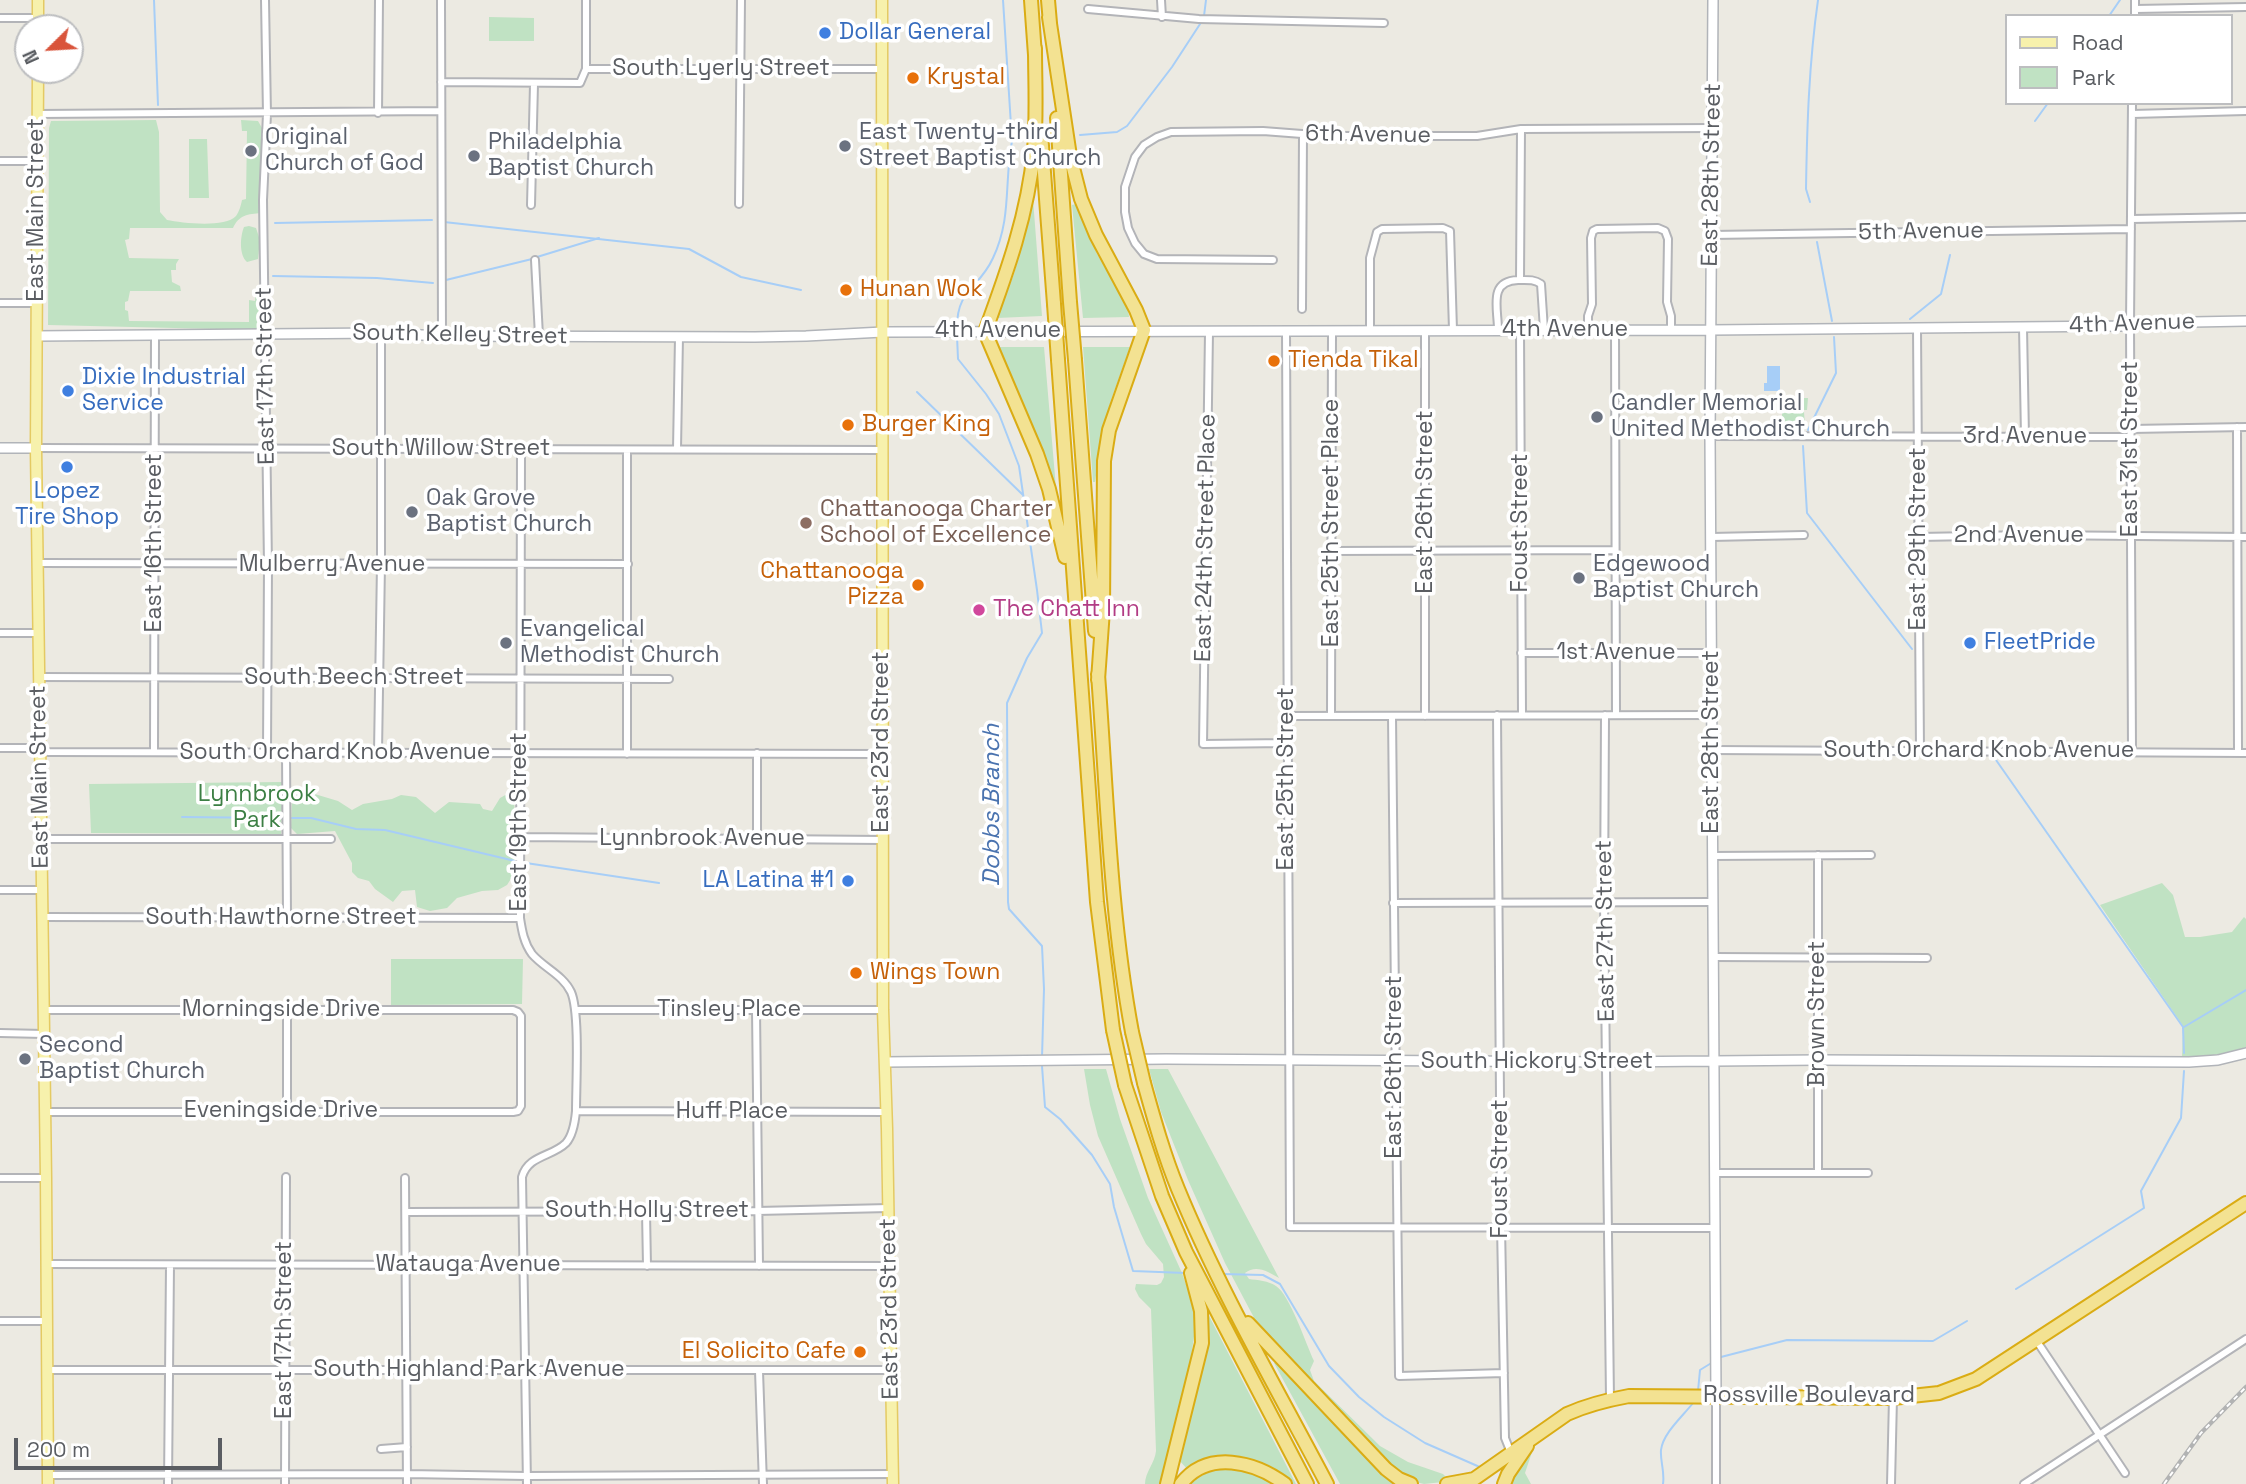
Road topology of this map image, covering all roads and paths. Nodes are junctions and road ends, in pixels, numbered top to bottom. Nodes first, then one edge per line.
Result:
1 (265, 0) edge
2 (379, 0) edge
3 (441, 0) edge
4 (586, 0) edge
5 (741, 0) edge
6 (882, 0) edge
7 (1031, 0) edge
8 (1048, 0) edge
9 (1161, 0) edge
10 (1713, 0) edge
11 (2135, 0) edge
12 (2246, 8) edge
13 (1088, 9) dead end
14 (2135, 13) edge
15 (1049, 17) junction
16 (1161, 17) junction
17 (1384, 23) dead end
18 (1035, 48) junction
19 (586, 69) junction
20 (740, 69) junction
21 (883, 69) junction
22 (441, 82) junction
23 (38, 84) edge
24 (534, 84) junction
25 (2132, 105) edge
26 (441, 111) junction
27 (2246, 111) edge
28 (378, 113) junction
29 (38, 114) junction
30 (267, 114) junction
31 (2132, 114) junction
32 (1713, 128) junction
33 (1521, 129) junction
34 (1303, 134) junction
35 (0, 161) edge
36 (37, 161) junction
37 (739, 204) dead end
38 (531, 205) dead end
39 (2246, 217) edge
40 (2132, 219) junction
41 (2132, 229) junction
42 (1711, 235) junction
43 (535, 260) dead end
44 (1273, 260) dead end
45 (1520, 280) junction
46 (0, 303) edge
47 (37, 303) junction
48 (1302, 309) dead end
49 (2246, 321) edge
50 (2130, 324) junction
51 (2023, 327) junction
52 (1917, 328) junction
53 (1144, 330) junction
54 (1370, 330) junction
55 (1425, 330) junction
56 (1453, 330) junction
57 (1498, 330) junction
58 (1520, 330) junction
59 (1544, 330) junction
60 (1588, 330) junction
61 (1615, 330) junction
62 (1671, 330) junction
63 (1710, 330) junction
64 (1286, 331) junction
65 (1332, 331) junction
66 (883, 332) junction
67 (985, 332) junction
68 (1209, 332) junction
69 (381, 333) junction
70 (37, 335) junction
71 (155, 335) junction
72 (265, 335) junction
73 (442, 336) junction
74 (538, 336) junction
75 (678, 337) junction
76 (2237, 427) junction
77 (2246, 427) edge
78 (2131, 429) junction
79 (1710, 436) junction
80 (1919, 437) junction
81 (2025, 437) junction
82 (2131, 437) junction
83 (155, 447) junction
84 (0, 448) edge
85 (36, 448) junction
86 (267, 448) junction
87 (380, 449) junction
88 (521, 449) junction
89 (677, 449) junction
90 (627, 450) junction
91 (883, 450) junction
92 (1804, 535) dead end
93 (1711, 537) junction
94 (1919, 537) junction
95 (2131, 537) junction
96 (2236, 537) junction
97 (2246, 537) edge
98 (1521, 550) junction
99 (1615, 550) junction
100 (1331, 551) junction
101 (1426, 551) junction
102 (37, 563) junction
103 (155, 564) junction
104 (382, 564) junction
105 (628, 564) junction
106 (268, 565) junction
107 (522, 565) junction
108 (1074, 598) junction
109 (0, 633) edge
110 (38, 633) junction
111 (1521, 653) junction
112 (1617, 653) junction
113 (1712, 653) junction
114 (39, 677) junction
115 (155, 677) junction
116 (267, 678) junction
117 (379, 678) junction
118 (521, 678) junction
119 (628, 679) junction
120 (668, 679) dead end
121 (1098, 680) junction
122 (1331, 715) junction
123 (1497, 715) junction
124 (1522, 715) junction
125 (1605, 715) junction
126 (1616, 715) junction
127 (1711, 715) junction
128 (1286, 716) junction
129 (1392, 716) junction
130 (1425, 716) junction
131 (1286, 743) junction
132 (0, 748) edge
133 (40, 750) junction
134 (1712, 750) junction
135 (1920, 751) junction
136 (154, 752) junction
137 (267, 752) junction
138 (286, 752) junction
139 (378, 752) junction
140 (2132, 752) junction
141 (757, 753) junction
142 (2242, 753) edge
143 (519, 754) junction
144 (627, 754) junction
145 (881, 754) junction
146 (521, 837) junction
147 (41, 839) junction
148 (286, 839) junction
149 (331, 839) dead end
150 (757, 839) junction
151 (883, 840) junction
152 (1818, 855) junction
153 (1871, 855) dead end
154 (1712, 856) junction
155 (0, 890) edge
156 (42, 890) junction
157 (1604, 902) junction
158 (1713, 902) junction
159 (1393, 903) junction
160 (1499, 903) junction
161 (42, 917) junction
162 (288, 917) junction
163 (520, 919) junction
164 (1713, 957) junction
165 (1817, 957) junction
166 (1927, 958) dead end
167 (43, 1010) junction
168 (287, 1010) junction
169 (575, 1010) junction
170 (756, 1010) junction
171 (883, 1010) junction
172 (0, 1034) edge
173 (44, 1034) junction
174 (2246, 1053) edge
175 (1819, 1060) junction
176 (1288, 1061) junction
177 (1395, 1061) junction
178 (1501, 1061) junction
179 (885, 1062) junction
180 (1608, 1062) junction
181 (1714, 1062) junction
182 (287, 1111) junction
183 (518, 1111) joint
184 (576, 1111) junction
185 (45, 1112) junction
186 (756, 1112) junction
187 (887, 1112) junction
188 (1714, 1172) junction
189 (1818, 1173) junction
190 (1868, 1174) dead end
191 (286, 1177) dead end
192 (0, 1178) edge
193 (46, 1178) junction
194 (405, 1178) dead end
195 (2246, 1203) edge
196 (889, 1208) junction
197 (522, 1211) junction
198 (757, 1211) junction
199 (405, 1212) junction
200 (646, 1212) junction
201 (1396, 1226) junction
202 (1501, 1226) junction
203 (1608, 1227) junction
204 (1714, 1228) junction
205 (1186, 1252) junction
206 (47, 1264) junction
207 (285, 1264) junction
208 (405, 1264) junction
209 (524, 1264) junction
210 (170, 1265) junction
211 (647, 1266) junction
212 (759, 1266) junction
213 (889, 1266) junction
214 (1233, 1305) junction
215 (0, 1321) edge
216 (47, 1321) junction
217 (2036, 1339) junction
218 (2246, 1339) edge
219 (47, 1370) junction
220 (169, 1370) junction
221 (285, 1370) junction
222 (407, 1370) junction
223 (526, 1370) junction
224 (891, 1370) junction
225 (759, 1371) junction
226 (1504, 1373) junction
227 (1716, 1397) junction
228 (1893, 1398) junction
229 (1610, 1399) junction
230 (2101, 1436) junction
231 (1531, 1439) junction
232 (407, 1447) junction
233 (381, 1449) dead end
234 (1511, 1453) junction
235 (2125, 1473) dead end
236 (407, 1474) junction
237 (285, 1475) junction
238 (763, 1475) junction
239 (168, 1476) junction
240 (1479, 1476) edge
241 (48, 1479) edge
242 (893, 1479) edge
243 (527, 1480) edge
244 (168, 1484) edge
245 (285, 1484) edge
246 (407, 1484) edge
247 (763, 1484) edge
248 (1167, 1484) edge
249 (1181, 1484) edge
250 (1285, 1484) edge
251 (1307, 1484) edge
252 (1327, 1484) edge
253 (1411, 1484) edge
254 (1447, 1484) edge
255 (1504, 1484) edge
256 (1716, 1484) edge
257 (1891, 1484) edge
258 (2024, 1484) edge

1 - 30 street, East 17th Street
2 - 28 street
3 - 22 street
4 - 19 street
5 - 20 street
6 - 21 main road, East 23rd Street
7 - 18 highway
8 - 15 highway
9 - 16 street
10 - 32 street, East 28th Street
11 - 14 street
12 - 14 street
13 - 16 street
15 - 53 highway
15 - 121 highway, bridge
16 - 17 street
18 - 67 highway
18 - 108 highway, bridge
19 - 20 street, South Lyerly Street
19 - 24 street, South Lyerly Street
20 - 21 street, South Lyerly Street
20 - 37 street
21 - 66 main road, East 23rd Street
22 - 24 street, South Lyerly Street
22 - 26 street
23 - 29 main road, East Main Street
24 - 38 street
25 - 31 street, East 31st Street
26 - 28 street
26 - 73 street
27 - 31 street
28 - 30 street
29 - 30 street
29 - 36 main road, East Main Street
30 - 72 street, East 17th Street
31 - 40 street, East 31st Street
32 - 33 street, 6th Avenue
32 - 42 street, East 28th Street
33 - 34 street, 6th Avenue
33 - 45 street
34 - 44 street, 6th Avenue
34 - 48 street
35 - 36 street
36 - 47 main road, East Main Street
39 - 40 street
40 - 41 street, East 31st Street
41 - 42 street, 5th Avenue
41 - 50 street, East 31st Street
42 - 63 street, East 28th Street
43 - 74 street
45 - 57 street
45 - 59 street
46 - 47 street
47 - 70 main road, East Main Street
49 - 50 street, 4th Avenue
50 - 51 street, 4th Avenue
50 - 78 street, East 31st Street
51 - 52 street, 4th Avenue
51 - 81 street
52 - 63 street, 4th Avenue
52 - 80 street, East 29th Street
53 - 67 street, 4th Avenue
53 - 68 street, 4th Avenue
53 - 121 highway
54 - 55 street, 4th Avenue
54 - 56 street
54 - 65 street, 4th Avenue
55 - 56 street, 4th Avenue
55 - 101 street, East 26th Street
56 - 57 street, 4th Avenue
57 - 58 street, 4th Avenue
58 - 59 street, 4th Avenue
58 - 98 street, Foust Street
59 - 60 street, 4th Avenue
60 - 61 street, 4th Avenue
60 - 62 street
61 - 62 street, 4th Avenue
61 - 99 street
62 - 63 street, 4th Avenue
63 - 79 street, East 28th Street
64 - 65 street, 4th Avenue
64 - 68 street, 4th Avenue
64 - 128 street, East 25th Street
65 - 100 street, East 25th Street Place
66 - 67 street, 4th Avenue
66 - 75 street, South Kelley Street
66 - 91 main road, East 23rd Street
67 - 108 highway
68 - 131 street, East 24th Street Place
69 - 72 street, South Kelley Street
69 - 73 street, South Kelley Street
69 - 87 street
70 - 71 street, South Kelley Street
70 - 85 main road, East Main Street
71 - 72 street, South Kelley Street
71 - 83 street, East 16th Street
72 - 86 street, East 17th Street
73 - 74 street, South Kelley Street
74 - 75 street, South Kelley Street
75 - 89 street
76 - 77 street
76 - 78 street
76 - 96 street
78 - 82 street, East 31st Street
79 - 80 street, 3rd Avenue
79 - 93 street, East 28th Street
80 - 81 street, 3rd Avenue
80 - 94 street, East 29th Street
81 - 82 street, 3rd Avenue
82 - 95 street, East 31st Street
83 - 85 street, South Willow Street
83 - 86 street, South Willow Street
83 - 103 street, East 16th Street
84 - 85 street, South Willow Street
85 - 102 main road, East Main Street
86 - 87 street, South Willow Street
86 - 106 street, East 17th Street
87 - 88 street, South Willow Street
87 - 104 street
88 - 90 street, South Willow Street
88 - 107 street, East 19th Street
89 - 90 street, South Willow Street
89 - 91 street, South Willow Street
90 - 105 street
91 - 145 main road, East 23rd Street
92 - 93 street
93 - 113 street, East 28th Street
94 - 95 street, 2nd Avenue
94 - 135 street, East 29th Street
95 - 96 street, 2nd Avenue
95 - 140 street, East 31st Street
96 - 97 street, 2nd Avenue
96 - 142 street
98 - 99 street
98 - 101 street
98 - 111 street, Foust Street
99 - 112 street
100 - 101 street
100 - 122 street, East 25th Street Place
101 - 130 street, East 26th Street
102 - 103 street, Mulberry Avenue
102 - 110 main road, East Main Street
103 - 106 street, Mulberry Avenue
103 - 115 street, East 16th Street
104 - 106 street, Mulberry Avenue
104 - 107 street, Mulberry Avenue
104 - 117 street
105 - 107 street, Mulberry Avenue
105 - 119 street
106 - 116 street, East 17th Street
107 - 118 street, East 19th Street
108 - 205 highway, bridge
109 - 110 street
110 - 114 main road, East Main Street
111 - 112 street, 1st Avenue
111 - 124 street, Foust Street
112 - 113 street, 1st Avenue
112 - 126 street
113 - 127 street, East 28th Street
114 - 115 street, South Beech Street
114 - 133 main road, East Main Street
115 - 116 street, South Beech Street
115 - 136 street, East 16th Street
116 - 117 street, South Beech Street
116 - 137 street, East 17th Street
117 - 118 street, South Beech Street
117 - 139 street
118 - 119 street, South Beech Street
118 - 143 street, East 19th Street
119 - 120 street, South Beech Street
119 - 144 street
121 - 214 highway, bridge
122 - 128 street
122 - 129 street
123 - 124 street
123 - 130 street
123 - 160 street, Foust Street
124 - 125 street
125 - 126 street
125 - 157 street, East 27th Street
126 - 127 street
127 - 134 street, East 28th Street
128 - 131 street, East 25th Street
129 - 130 street
129 - 159 street, East 26th Street
131 - 176 street, East 25th Street
132 - 133 street, South Orchard Knob Avenue
133 - 136 street, South Orchard Knob Avenue
133 - 147 main road, East Main Street
134 - 135 street, South Orchard Knob Avenue
134 - 154 street, East 28th Street
135 - 140 street, South Orchard Knob Avenue
136 - 137 street, South Orchard Knob Avenue
137 - 138 street, South Orchard Knob Avenue
138 - 139 street, South Orchard Knob Avenue
138 - 148 street
139 - 143 street, South Orchard Knob Avenue
140 - 142 street, South Orchard Knob Avenue
141 - 144 street, South Orchard Knob Avenue
141 - 145 street, South Orchard Knob Avenue
141 - 150 street
143 - 144 street, South Orchard Knob Avenue
143 - 146 street, East 19th Street
145 - 151 main road, East 23rd Street
146 - 150 street, Lynnbrook Avenue
146 - 163 street, East 19th Street
147 - 148 street
147 - 156 main road, East Main Street
148 - 149 street
148 - 162 street
150 - 151 street, Lynnbrook Avenue
151 - 171 main road, East 23rd Street
152 - 153 street
152 - 154 street
152 - 165 street, Brown Street
154 - 158 street, East 28th Street
155 - 156 street
156 - 161 main road, East Main Street
157 - 158 street
157 - 160 street
157 - 180 street, East 27th Street
158 - 164 street, East 28th Street
159 - 160 street
159 - 177 street, East 26th Street
160 - 178 street, Foust Street
161 - 162 street, South Hawthorne Street
161 - 167 main road, East Main Street
162 - 163 street, South Hawthorne Street
163 - 169 street, East 19th Street
164 - 165 street
164 - 181 street, East 28th Street
165 - 166 street
165 - 175 street, Brown Street
167 - 168 street, Morningside Drive
167 - 173 main road, East Main Street
168 - 182 street
168 - 183 street, Morningside Drive
169 - 170 street, Tinsley Place
169 - 184 street, East 19th Street
170 - 171 street, Tinsley Place
170 - 186 street
171 - 179 main road, East 23rd Street
172 - 173 street
173 - 185 main road, East Main Street
174 - 175 street, South Hickory Street
175 - 181 street, South Hickory Street
175 - 189 street, Brown Street
176 - 177 street, South Hickory Street
176 - 179 street, South Hickory Street
176 - 201 street, East 25th Street
177 - 178 street, South Hickory Street
177 - 201 street, East 26th Street
178 - 180 street, South Hickory Street
178 - 202 street, Foust Street
179 - 187 main road, East 23rd Street
180 - 181 street, South Hickory Street
180 - 203 street, East 27th Street
181 - 188 street, East 28th Street
182 - 183 street, Eveningside Drive
182 - 185 street, Eveningside Drive
184 - 186 street, Huff Place
184 - 197 street, East 19th Street
185 - 193 main road, East Main Street
186 - 187 street, Huff Place
186 - 198 street
187 - 196 main road, East 23rd Street
188 - 189 street
188 - 204 street, East 28th Street
189 - 190 street
191 - 207 street, East 17th Street
192 - 193 street
193 - 206 main road, East Main Street
194 - 199 street
195 - 217 highway, Rossville Boulevard
196 - 198 street, South Holly Street
196 - 213 main road, East 23rd Street
197 - 199 street, South Holly Street
197 - 200 street, South Holly Street
197 - 209 street, East 19th Street
198 - 200 street, South Holly Street
198 - 212 street
199 - 208 street
200 - 211 street
201 - 202 street
201 - 226 street, East 26th Street
202 - 203 street
202 - 226 street, Foust Street
203 - 204 street
203 - 229 street, East 27th Street
204 - 227 street, East 28th Street
205 - 248 highway
205 - 251 highway
206 - 210 street, Watauga Avenue
206 - 216 main road, East Main Street
207 - 208 street, Watauga Avenue
207 - 210 street, Watauga Avenue
207 - 221 street, East 17th Street
208 - 209 street, Watauga Avenue
208 - 222 street
209 - 211 street, Watauga Avenue
209 - 223 street, East 19th Street
210 - 220 street
211 - 212 street, Watauga Avenue
212 - 213 street, Watauga Avenue
213 - 224 main road, East 23rd Street
214 - 252 highway
214 - 253 highway
215 - 216 street
216 - 219 main road, East Main Street
217 - 228 highway, Rossville Boulevard
217 - 230 street
218 - 230 street
219 - 220 street, South Highland Park Avenue
219 - 241 main road, East Main Street
220 - 221 street, South Highland Park Avenue
220 - 239 street
221 - 222 street, South Highland Park Avenue
221 - 237 street, East 17th Street
222 - 223 street, South Highland Park Avenue
222 - 232 street
223 - 225 street, South Highland Park Avenue
223 - 243 street, East 19th Street
224 - 225 street, South Highland Park Avenue
224 - 242 main road, East 23rd Street
225 - 238 street
226 - 234 street, Foust Street
227 - 228 highway, Rossville Boulevard
227 - 229 highway, Rossville Boulevard
227 - 256 street, East 28th Street
228 - 257 street
229 - 231 highway, Rossville Boulevard
230 - 235 street
230 - 258 street
231 - 234 highway, Rossville Boulevard
231 - 255 highway
232 - 233 street
232 - 236 street
234 - 240 highway, Rossville Boulevard
236 - 237 street
236 - 243 street
236 - 246 street
237 - 239 street
237 - 245 street, East 17th Street
238 - 242 street
238 - 243 street
238 - 247 street
239 - 241 street
239 - 244 street
240 - 254 highway
249 - 250 highway

